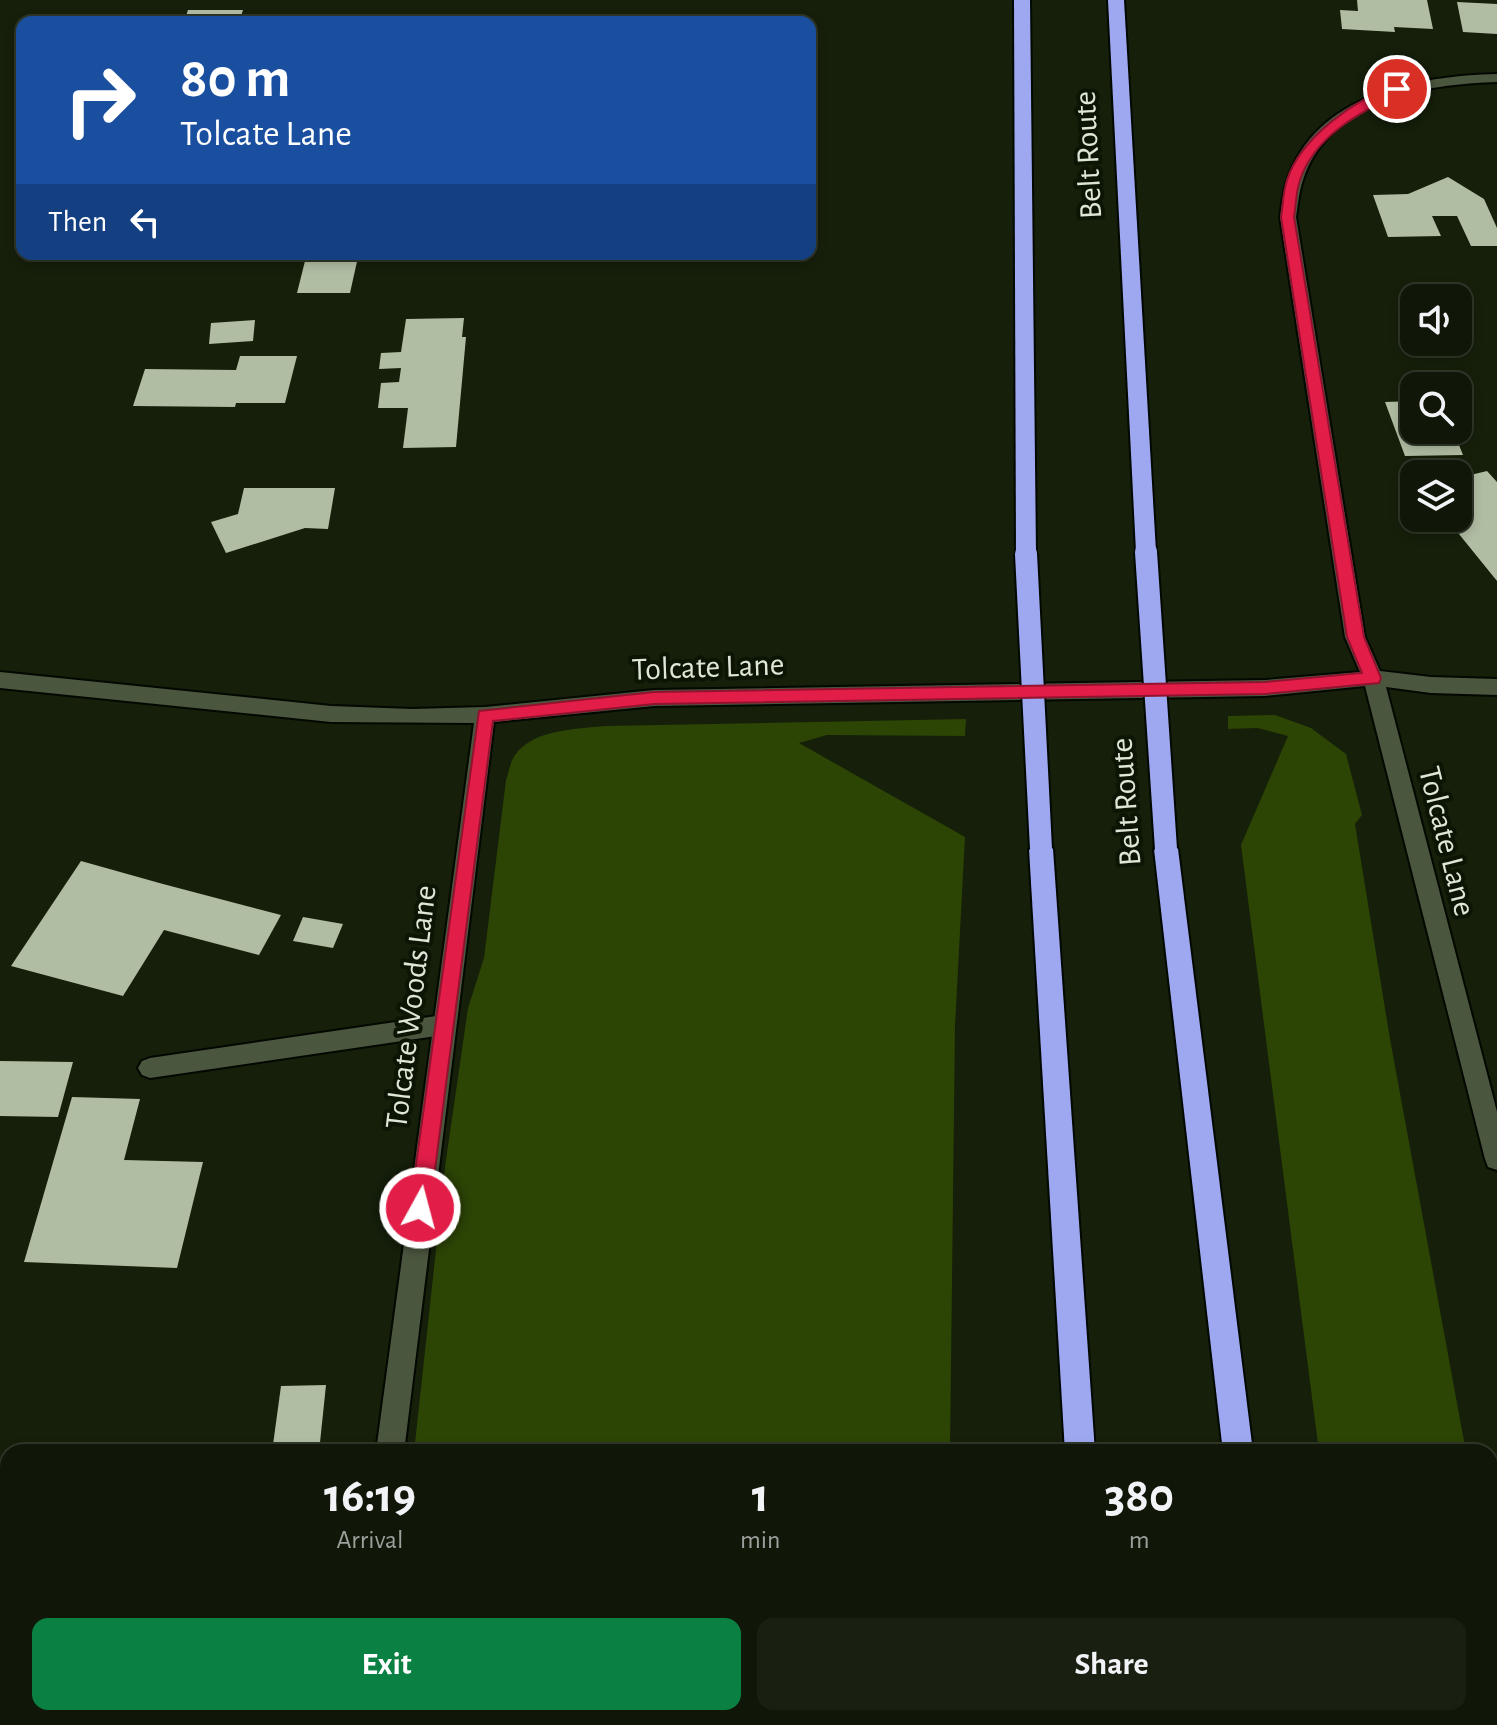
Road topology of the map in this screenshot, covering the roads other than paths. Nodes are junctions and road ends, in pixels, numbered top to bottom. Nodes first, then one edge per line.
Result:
1 (1022, 0) edge
2 (1116, 0) edge
3 (1497, 78) edge
4 (1373, 678) junction
5 (0, 680) edge
6 (1497, 687) edge
7 (485, 715) junction
8 (443, 1025) junction
9 (150, 1068) dead end
10 (1490, 1106) edge
11 (1497, 1159) edge
12 (391, 1444) edge
13 (1079, 1444) edge
14 (1237, 1444) edge

1 - 13 highway, Belt Route, bridge
2 - 14 highway, Belt Route, bridge
3 - 4 street
4 - 6 street, Tolcate Lane
4 - 7 street, Tolcate Lane
4 - 10 street, Tolcate Lane
5 - 7 street, Tolcate Lane
7 - 8 street, Tolcate Woods Lane
8 - 9 street
8 - 12 street, Tolcate Woods Lane
10 - 11 street, Tolcate Lane

